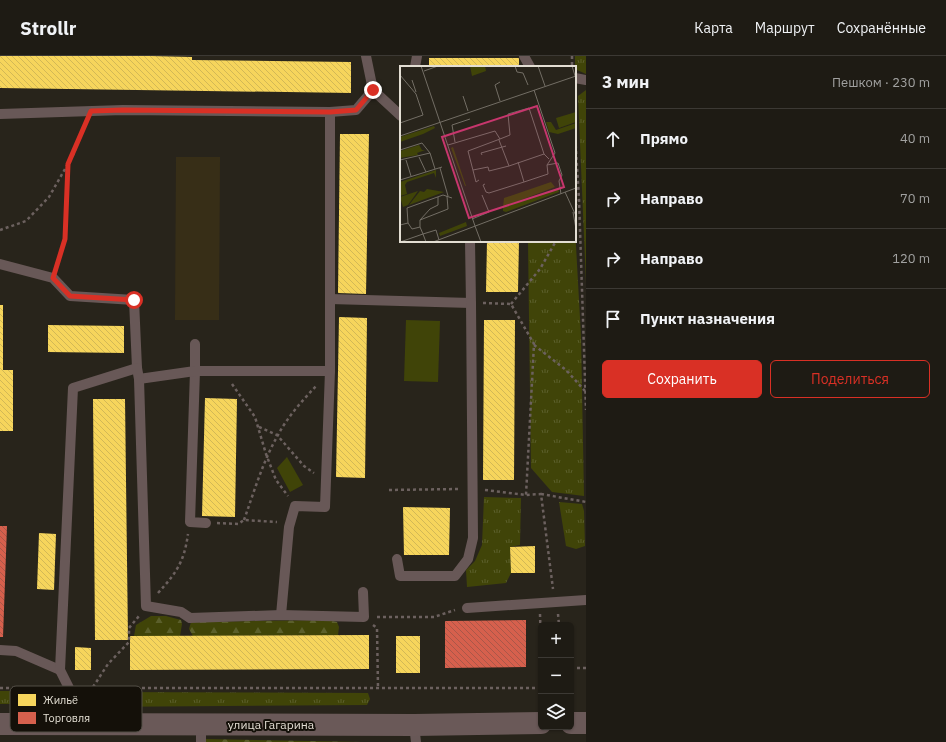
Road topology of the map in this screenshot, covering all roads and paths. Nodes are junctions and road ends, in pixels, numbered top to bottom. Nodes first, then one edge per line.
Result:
1 (366, 56) edge
2 (417, 56) edge
3 (524, 56) edge
4 (414, 66) edge
5 (529, 66) edge
6 (576, 78) edge
7 (586, 80) edge
8 (373, 90) junction
9 (91, 111) junction
10 (330, 112) junction
11 (0, 114) edge
12 (400, 115) edge
13 (576, 150) edge
14 (68, 164) junction
15 (579, 199) junction
16 (576, 204) edge
17 (0, 230) edge
18 (470, 242) edge
19 (555, 242) edge
20 (0, 264) edge
21 (53, 278) junction
22 (330, 300) junction
23 (471, 303) junction
24 (511, 304) junction
25 (195, 344) dead end
26 (534, 344) junction
27 (137, 368) junction
28 (195, 371) junction
29 (330, 371) junction
30 (222, 372) junction
31 (139, 379) junction
32 (586, 391) edge
33 (586, 410) edge
34 (258, 427) junction
35 (278, 435) junction
36 (267, 458) junction
37 (326, 483) junction
38 (473, 488) junction
39 (390, 490) dead end
40 (541, 494) junction
41 (526, 495) junction
42 (586, 502) edge
43 (295, 506) junction
44 (244, 520) junction
45 (190, 522) junction
46 (206, 523) joint
47 (290, 523) junction
48 (397, 559) dead end
49 (363, 592) dead end
50 (586, 600) edge
51 (555, 602) junction
52 (540, 603) junction
53 (146, 606) junction
54 (467, 608) dead end
55 (445, 612) dead end
56 (281, 615) junction
57 (364, 617) junction
58 (540, 622) edge
59 (559, 622) edge
60 (0, 650) edge
61 (574, 668) edge
62 (586, 668) edge
63 (60, 670) junction
64 (68, 686) edge
65 (93, 686) edge
66 (142, 688) edge
67 (378, 688) junction
68 (538, 688) edge
69 (538, 723) edge
70 (574, 723) edge
71 (586, 723) edge
72 (142, 729) edge
73 (201, 733) edge
74 (415, 734) edge

1 - 8 lane
2 - 4 lane
3 - 5 lane
6 - 7 lane
8 - 10 lane
8 - 12 lane
9 - 10 lane
9 - 11 lane
9 - 14 path
10 - 22 lane
13 - 15 path
14 - 17 path
14 - 21 path
15 - 16 path
15 - 32 path
18 - 23 lane
19 - 24 path
20 - 21 lane
21 - 27 lane
22 - 23 lane
22 - 29 lane
23 - 24 path
23 - 38 lane
24 - 26 path
25 - 28 lane
26 - 32 path
26 - 41 path
27 - 31 lane
27 - 63 lane
28 - 30 lane
28 - 31 lane
28 - 45 lane
29 - 30 lane
29 - 35 path
29 - 37 lane
30 - 34 path
31 - 53 lane
32 - 33 path
34 - 35 path
34 - 36 path
35 - 36 path
35 - 37 path
36 - 43 path
36 - 44 path
37 - 43 lane
38 - 39 path
38 - 41 path
38 - 48 lane
40 - 41 path
40 - 42 path
40 - 51 path
43 - 47 lane
44 - 46 path
44 - 47 path
45 - 46 lane
45 - 53 path
47 - 56 lane
49 - 57 lane
50 - 51 lane
51 - 52 lane
51 - 59 path
52 - 54 lane
52 - 58 path
53 - 56 lane
53 - 65 path
55 - 57 path
56 - 57 lane
57 - 67 path
60 - 63 lane
61 - 62 path
63 - 64 lane
66 - 67 path
67 - 68 path
69 - 74 main road, улица Гагарина
70 - 71 main road
72 - 73 main road, улица Гагарина
73 - 74 main road, улица Гагарина

